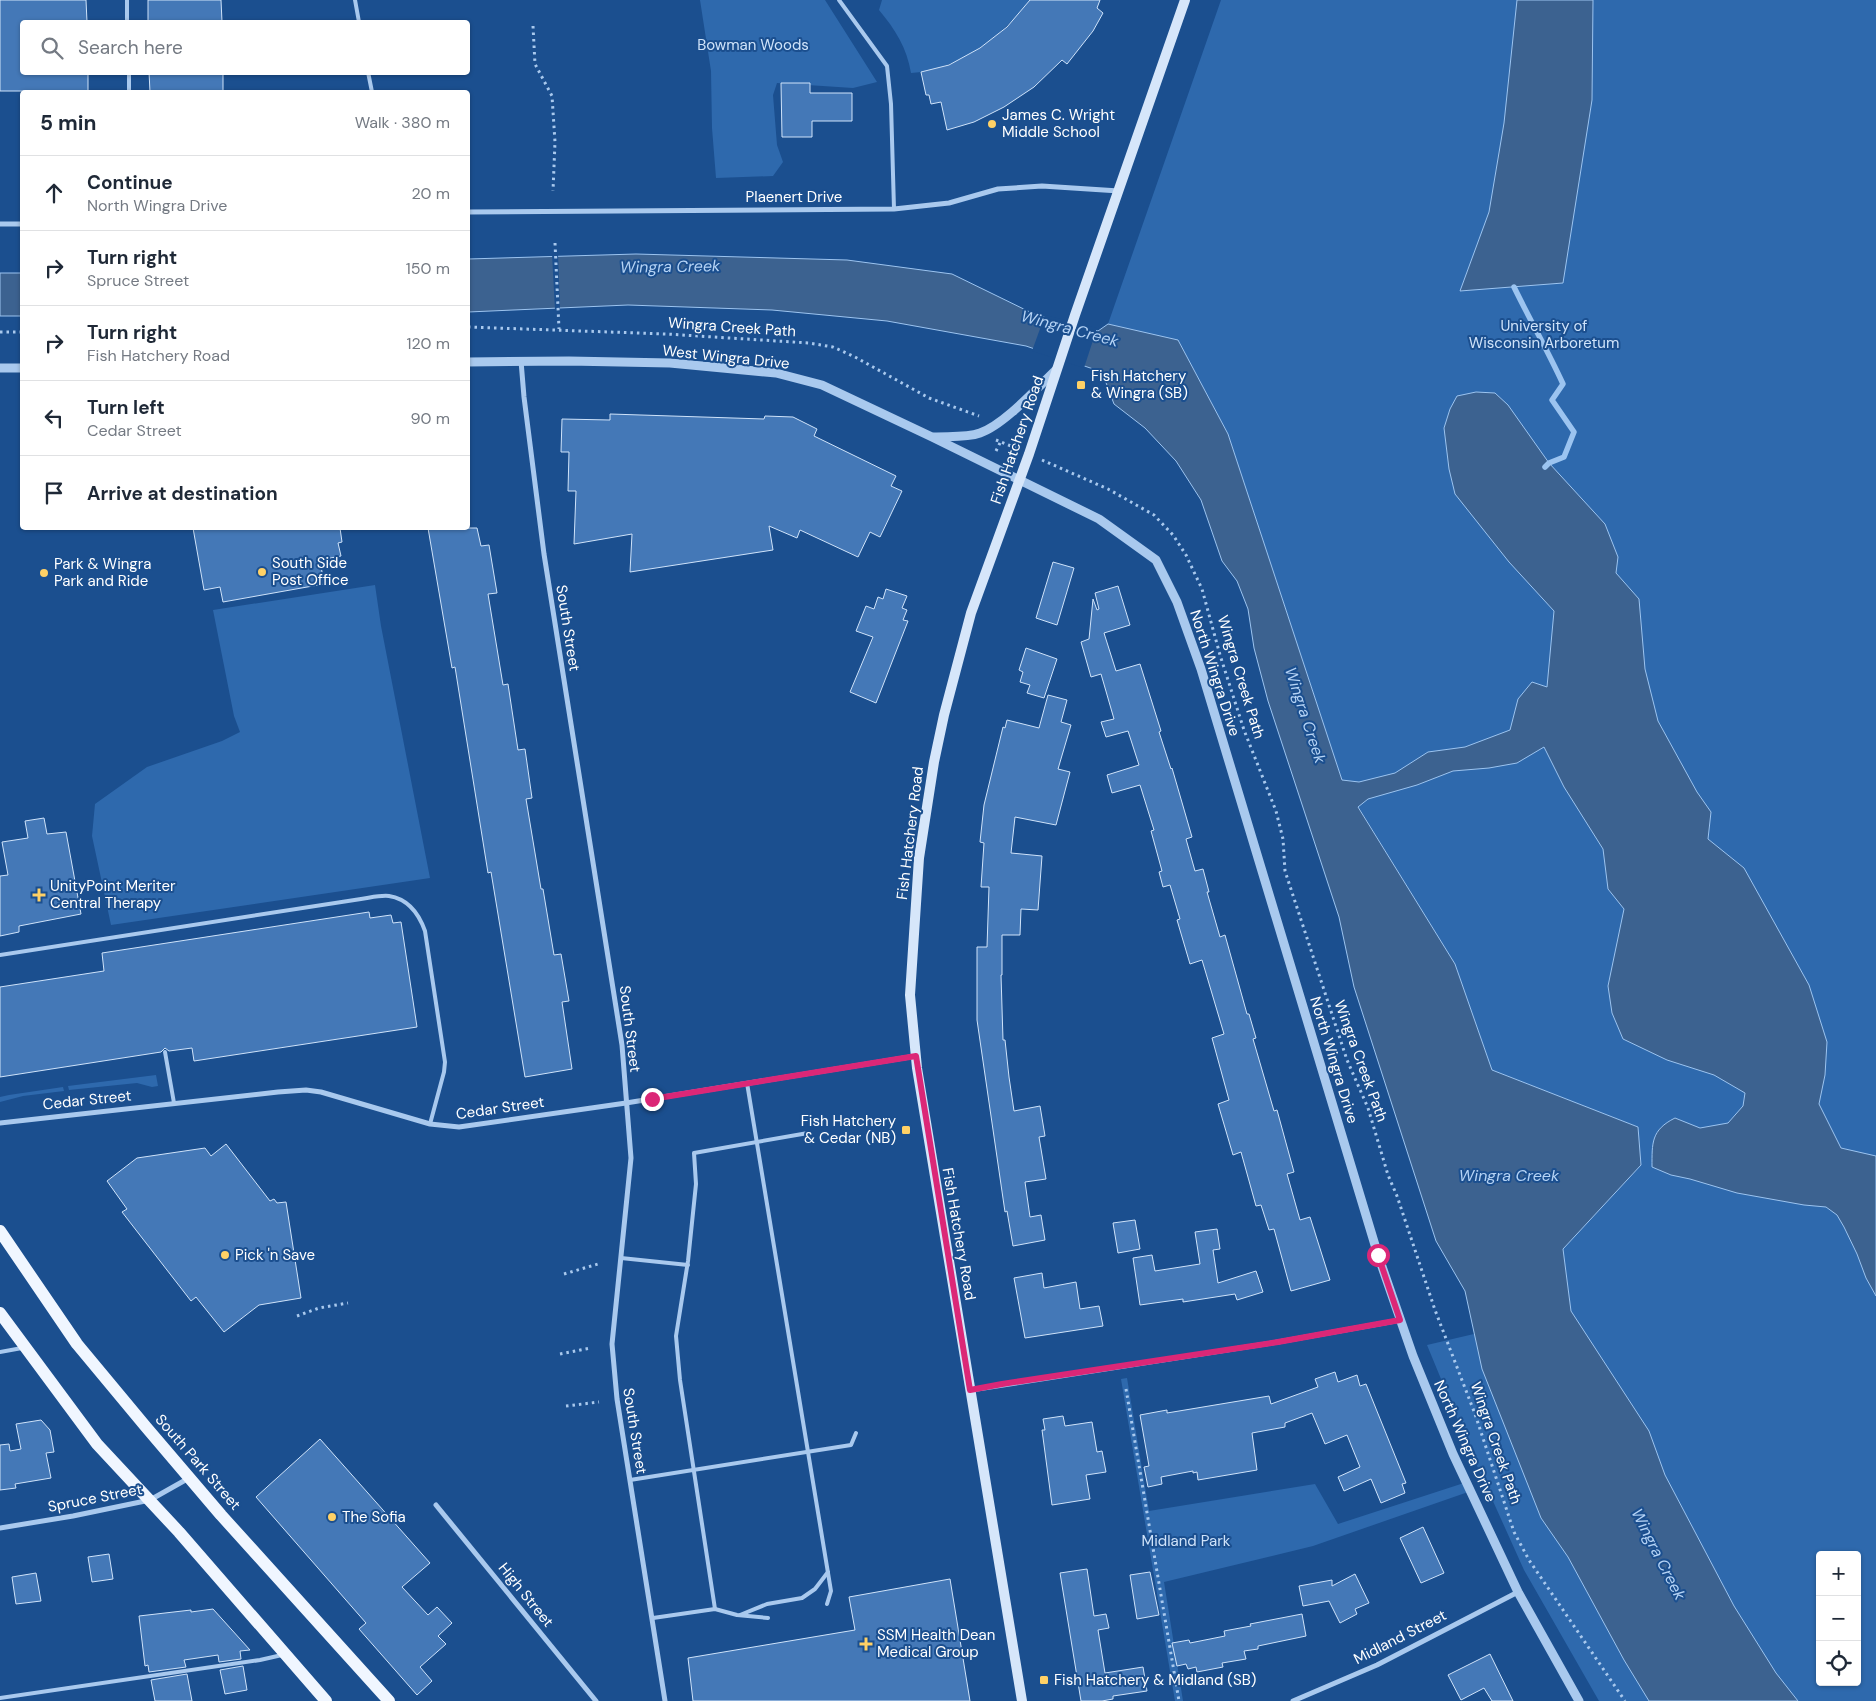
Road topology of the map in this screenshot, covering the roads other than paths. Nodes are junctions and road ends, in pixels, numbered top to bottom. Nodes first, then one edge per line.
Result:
1 (127, 0) edge
2 (355, 0) edge
3 (839, 0) edge
4 (1185, 0) edge
5 (127, 20) edge
6 (359, 20) edge
7 (129, 75) edge
8 (369, 75) edge
9 (129, 90) edge
10 (372, 90) edge
11 (1118, 191) junction
12 (894, 209) junction
13 (470, 212) edge
14 (0, 224) edge
15 (20, 224) edge
16 (521, 361) junction
17 (470, 362) edge
18 (0, 368) edge
19 (20, 368) edge
20 (1057, 369) junction
21 (932, 437) junction
22 (1020, 479) junction
23 (0, 955) edge
24 (165, 1052) dead end
25 (916, 1056) junction
26 (747, 1083) junction
27 (174, 1103) junction
28 (626, 1103) junction
29 (0, 1123) edge
30 (430, 1124) junction
31 (808, 1133) dead end
32 (756, 1142) junction
33 (0, 1231) edge
34 (621, 1258) junction
35 (688, 1264) junction
36 (0, 1313) edge
37 (1400, 1320) junction
38 (26, 1348) junction
39 (0, 1352) edge
40 (970, 1390) junction
41 (856, 1433) dead end
42 (808, 1452) junction
43 (693, 1470) junction
44 (189, 1478) junction
45 (630, 1480) junction
46 (150, 1500) junction
47 (436, 1505) dead end
48 (0, 1528) edge
49 (828, 1572) junction
50 (1518, 1592) junction
51 (827, 1604) dead end
52 (715, 1609) junction
53 (737, 1615) junction
54 (652, 1618) junction
55 (768, 1618) dead end
56 (286, 1654) junction
57 (0, 1698) edge
58 (326, 1701) edge
59 (389, 1701) edge
60 (596, 1701) edge
61 (665, 1701) edge
62 (1022, 1701) edge
63 (1293, 1701) edge
64 (1579, 1701) edge

1 - 5 lane
2 - 6 lane
3 - 12 lane
4 - 11 main road, Fish Hatchery Road
7 - 9 lane
8 - 10 lane
11 - 12 street, Plaenert Drive
11 - 20 main road, Fish Hatchery Road
12 - 13 street, Plaenert Drive
14 - 15 street
16 - 17 street, West Wingra Drive
16 - 21 street, West Wingra Drive
16 - 28 street, South Street
18 - 19 street
20 - 21 street
20 - 22 main road, Fish Hatchery Road
21 - 22 street, West Wingra Drive
22 - 25 main road, Fish Hatchery Road
22 - 37 street, North Wingra Drive
23 - 30 lane
24 - 27 lane
25 - 26 street, Cedar Street
25 - 40 main road, Fish Hatchery Road
26 - 28 street, Cedar Street
26 - 32 lane
27 - 29 street, Cedar Street
27 - 30 street, Cedar Street
28 - 30 street, Cedar Street
28 - 34 street, South Street
31 - 32 lane
32 - 35 lane
32 - 42 lane
33 - 44 main road, South Park Street
34 - 35 lane
34 - 45 street, South Street
35 - 43 lane
36 - 38 main road
37 - 40 street
37 - 50 street, North Wingra Drive
38 - 39 lane
38 - 46 main road
40 - 62 main road, Fish Hatchery Road
41 - 42 lane
42 - 43 lane
42 - 49 lane
43 - 45 lane
43 - 52 lane
44 - 46 street, Spruce Street
44 - 59 main road, South Park Street
45 - 54 street, South Street
46 - 48 street, Spruce Street
46 - 56 main road
47 - 60 street, High Street
49 - 51 lane
49 - 53 lane
50 - 63 street, Midland Street
50 - 64 street, North Wingra Drive
52 - 53 lane
52 - 54 lane
53 - 55 lane
54 - 61 street, South Street
56 - 57 lane
56 - 58 main road

